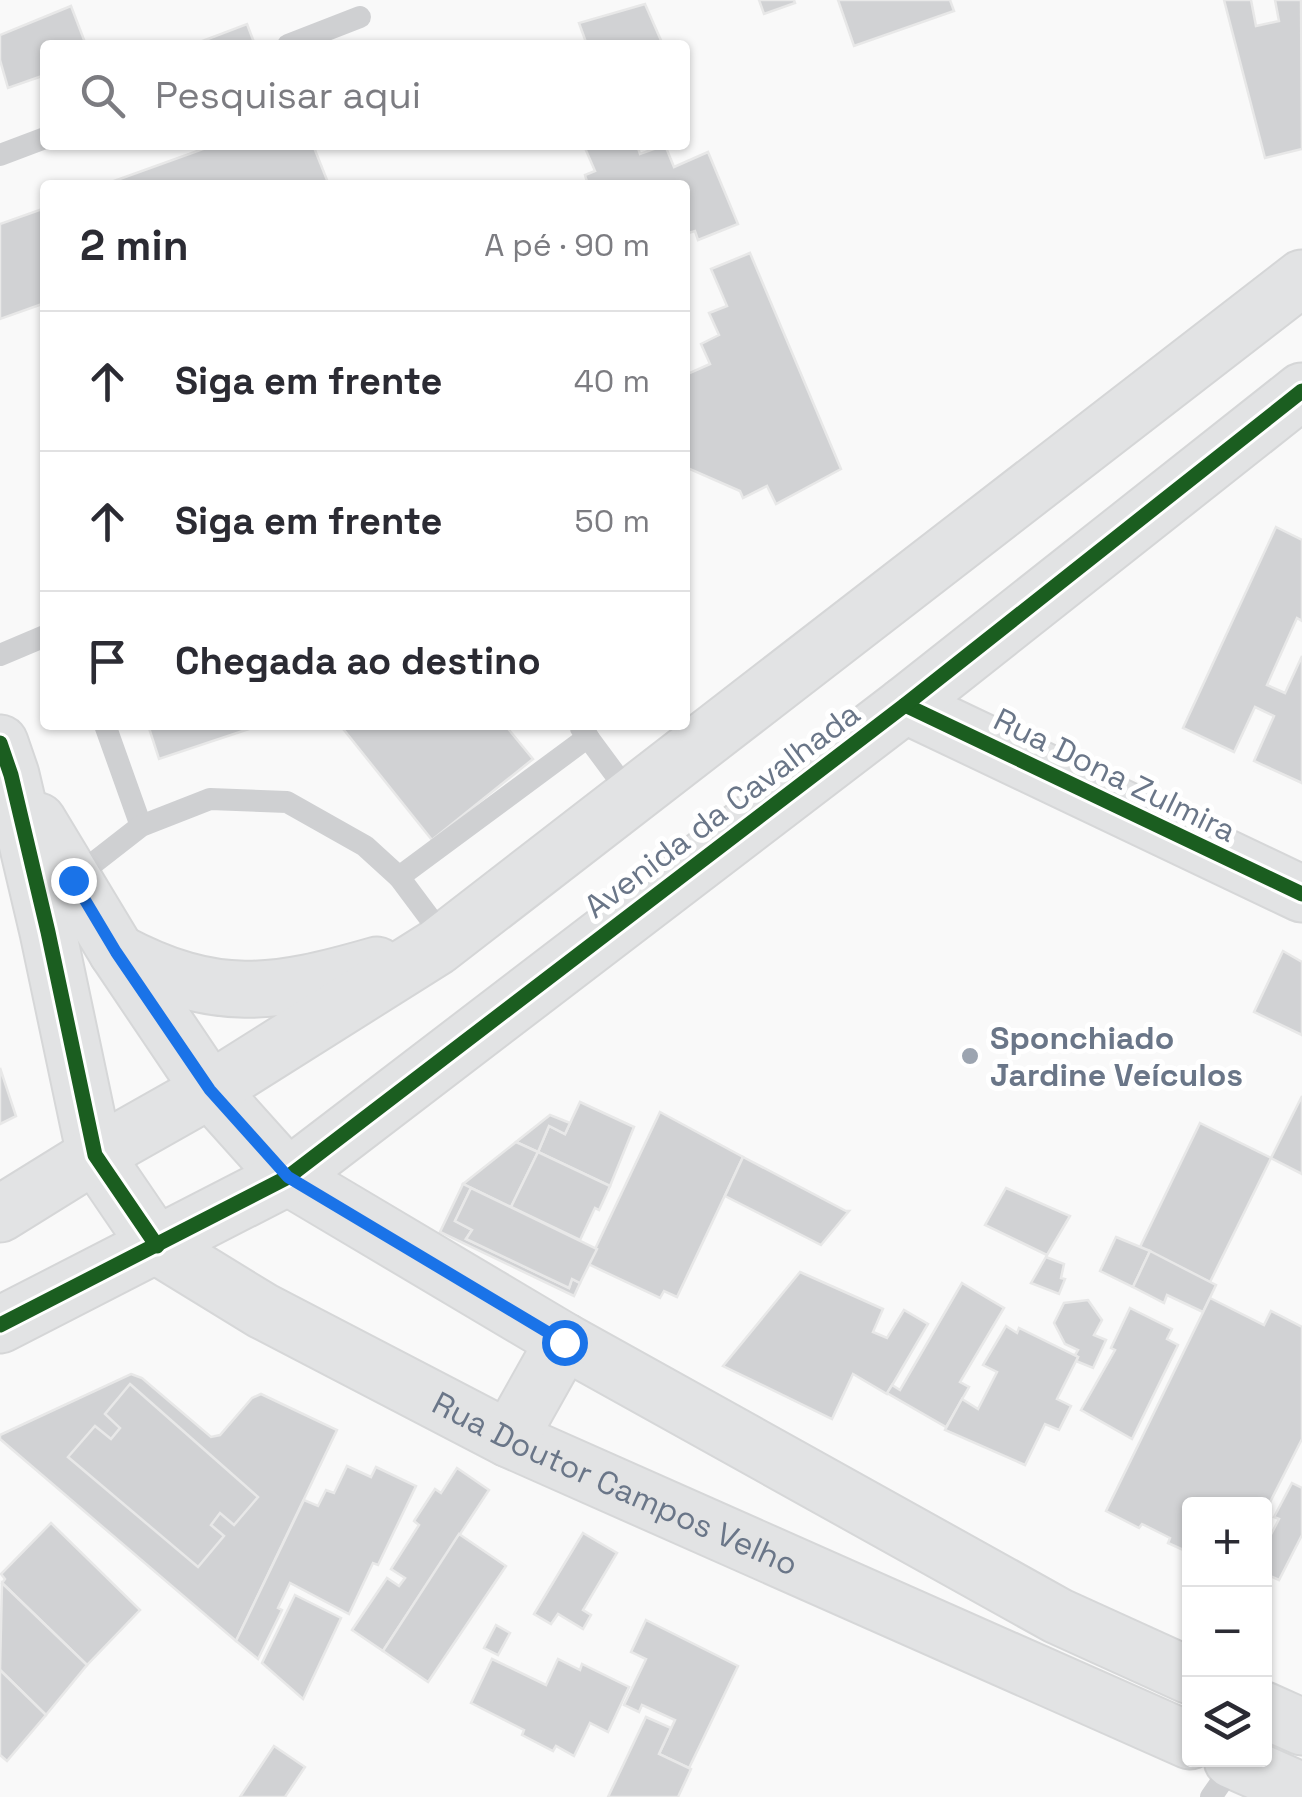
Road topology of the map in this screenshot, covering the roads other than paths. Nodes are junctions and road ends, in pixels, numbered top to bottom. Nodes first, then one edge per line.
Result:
1 (360, 18) dead end
2 (301, 40) edge
3 (40, 140) edge
4 (0, 155) edge
5 (1302, 278) edge
6 (1302, 391) edge
7 (40, 638) edge
8 (0, 655) edge
9 (905, 705) junction
10 (107, 730) edge
11 (583, 731) edge
12 (6, 759) edge
13 (632, 797) junction
14 (142, 826) junction
15 (399, 877) junction
16 (73, 880) junction
17 (1302, 894) edge
18 (442, 944) junction
19 (116, 952) junction
20 (210, 1090) junction
21 (94, 1154) junction
22 (288, 1177) junction
23 (0, 1214) edge
24 (157, 1246) junction
25 (0, 1325) edge
26 (564, 1342) junction
27 (509, 1438) junction
28 (1182, 1672) edge
29 (1272, 1714) edge
30 (1302, 1727) edge
31 (1182, 1749) edge
32 (1224, 1767) edge
33 (1302, 1791) edge

1 - 2 lane
3 - 4 lane
5 - 13 main road, Avenida da Cavalhada
6 - 9 main road, Avenida da Cavalhada
7 - 8 lane
9 - 17 main road, Rua Dona Zulmira
9 - 22 main road, Avenida da Cavalhada
10 - 14 lane
11 - 13 lane
11 - 15 lane
12 - 16 main road
12 - 21 main road
13 - 18 main road, Avenida da Cavalhada
14 - 15 lane
14 - 16 lane
15 - 18 lane
16 - 19 main road
18 - 19 main road
18 - 20 main road, Avenida da Cavalhada
19 - 20 main road
20 - 21 main road, Avenida da Cavalhada
20 - 22 main road
21 - 23 main road, Avenida da Cavalhada
21 - 24 main road, Rua Doutor Campos Velho
22 - 24 main road, Avenida da Cavalhada
22 - 26 main road
24 - 25 main road, Avenida da Cavalhada
24 - 27 main road, Rua Doutor Campos Velho
26 - 27 main road
26 - 28 main road
27 - 31 main road, Rua Doutor Campos Velho
29 - 30 main road
32 - 33 main road, Rua Doutor Campos Velho

